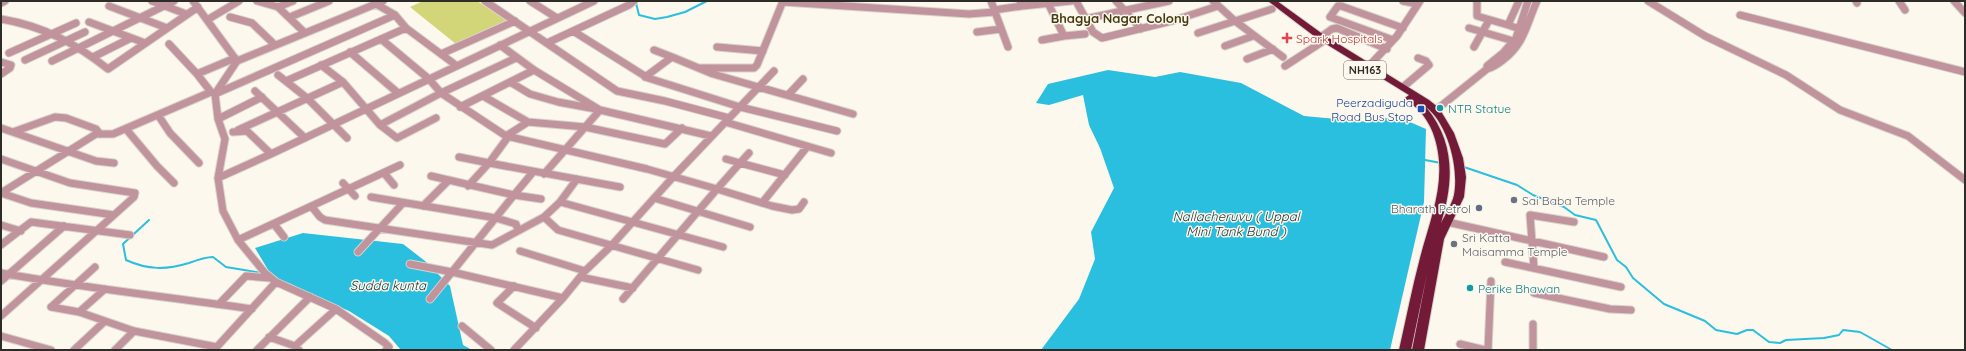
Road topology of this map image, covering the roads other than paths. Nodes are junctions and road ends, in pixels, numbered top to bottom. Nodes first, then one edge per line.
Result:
1 (5, 1) edge
2 (152, 1) edge
3 (174, 1) edge
4 (193, 1) edge
5 (239, 1) edge
6 (257, 1) edge
7 (294, 1) edge
8 (329, 1) edge
9 (485, 1) edge
10 (530, 1) edge
11 (634, 1) edge
12 (991, 1) edge
13 (1071, 1) edge
14 (1076, 1) edge
15 (1116, 1) edge
16 (1169, 1) edge
17 (1264, 1) edge
18 (1403, 1) edge
19 (1477, 1) edge
20 (1519, 1) edge
21 (1528, 1) edge
22 (1537, 1) edge
23 (1648, 1) edge
24 (1899, 1) edge
25 (1954, 1) edge
26 (267, 2) edge
27 (380, 2) edge
28 (590, 2) edge
29 (783, 2) edge
30 (1047, 2) edge
31 (1, 3) edge
32 (1215, 3) edge
33 (1419, 3) edge
34 (860, 4) edge
35 (1021, 4) edge
36 (1272, 5) edge
37 (109, 6) dead end
38 (164, 6) junction
39 (198, 7) junction
40 (278, 7) junction
41 (1905, 10) dead end
42 (995, 11) junction
43 (1125, 12) junction
44 (1965, 13) edge
45 (186, 14) junction
46 (395, 15) junction
47 (1740, 15) dead end
48 (230, 17) dead end
49 (290, 17) junction
50 (140, 18) junction
51 (557, 18) junction
52 (1, 19) edge
53 (1085, 19) junction
54 (207, 20) junction
55 (515, 21) junction
56 (1235, 21) junction
57 (89, 22) dead end
58 (1488, 22) dead end
59 (76, 23) dead end
60 (1508, 25) junction
61 (166, 28) junction
62 (406, 28) junction
63 (1403, 28) junction
64 (1469, 28) dead end
65 (1001, 29) junction
66 (1141, 29) junction
67 (1520, 29) junction
68 (112, 31) junction
69 (530, 31) junction
70 (573, 31) junction
71 (54, 32) junction
72 (85, 32) dead end
73 (977, 32) dead end
74 (305, 33) junction
75 (1198, 33) dead end
76 (1482, 33) junction
77 (1085, 34) dead end
78 (1064, 36) junction
79 (1254, 36) junction
80 (130, 38) junction
81 (1319, 38) junction
82 (380, 39) junction
83 (67, 40) junction
84 (1042, 40) dead end
85 (1393, 40) junction
86 (1517, 42) junction
87 (145, 43) junction
88 (547, 43) junction
89 (169, 44) dead end
90 (275, 45) junction
91 (500, 45) junction
92 (1224, 46) dead end
93 (717, 47) dead end
94 (1474, 47) dead end
95 (79, 48) junction
96 (1008, 48) dead end
97 (1274, 49) junction
98 (1387, 49) junction
99 (654, 50) dead end
100 (763, 51) junction
101 (350, 52) junction
102 (9, 53) dead end
103 (441, 54) junction
104 (93, 57) junction
105 (1283, 57) dead end
106 (516, 58) junction
107 (672, 58) junction
108 (1418, 58) dead end
109 (1247, 59) dead end
110 (24, 60) dead end
111 (236, 60) junction
112 (52, 61) dead end
113 (1, 62) edge
114 (321, 65) junction
115 (456, 66) junction
116 (1285, 66) dead end
117 (1368, 67) junction
118 (701, 68) junction
119 (534, 70) junction
120 (774, 71) dead end
121 (1965, 72) edge
122 (1, 74) edge
123 (197, 74) junction
124 (278, 75) dead end
125 (645, 77) junction
126 (429, 79) junction
127 (803, 79) dead end
128 (286, 81) junction
129 (343, 82) junction
130 (510, 82) junction
131 (758, 87) junction
132 (1403, 87) junction
133 (255, 91) dead end
134 (215, 92) junction
135 (398, 93) junction
136 (442, 93) junction
137 (788, 95) junction
138 (483, 96) junction
139 (262, 97) junction
140 (307, 98) junction
141 (460, 107) junction
142 (740, 107) junction
143 (365, 108) junction
144 (600, 110) junction
145 (1436, 110) junction
146 (276, 111) junction
147 (853, 114) dead end
148 (158, 115) junction
149 (436, 118) dead end
150 (218, 119) junction
151 (727, 120) junction
152 (528, 122) junction
153 (332, 125) junction
154 (380, 125) junction
155 (585, 127) junction
156 (1, 128) edge
157 (682, 128) junction
158 (126, 129) junction
159 (837, 131) dead end
160 (13, 132) junction
161 (233, 132) junction
162 (100, 134) junction
163 (507, 136) junction
164 (711, 136) junction
165 (305, 138) junction
166 (347, 138) dead end
167 (225, 139) junction
168 (807, 147) junction
169 (563, 150) junction
170 (69, 151) junction
171 (749, 152) dead end
172 (271, 154) junction
173 (831, 154) dead end
174 (459, 157) dead end
175 (1, 159) edge
176 (726, 159) dead end
177 (114, 163) dead end
178 (199, 163) dead end
179 (489, 163) junction
180 (740, 163) junction
181 (400, 165) dead end
182 (35, 171) junction
183 (533, 172) junction
184 (384, 173) junction
185 (544, 174) junction
186 (785, 175) junction
187 (431, 176) dead end
188 (674, 176) junction
189 (218, 178) junction
190 (577, 180) junction
191 (1965, 180) edge
192 (448, 181) junction
193 (174, 182) dead end
194 (343, 182) dead end
195 (394, 185) dead end
196 (468, 186) junction
197 (620, 186) dead end
198 (349, 189) junction
199 (717, 189) junction
200 (1, 193) edge
201 (514, 195) junction
202 (355, 196) dead end
203 (371, 197) dead end
204 (654, 198) junction
205 (541, 199) dead end
206 (560, 202) junction
207 (804, 202) dead end
208 (403, 203) junction
209 (762, 203) junction
210 (423, 206) junction
211 (312, 207) junction
212 (698, 212) junction
213 (114, 215) junction
214 (544, 217) junction
215 (496, 218) junction
216 (632, 221) junction
217 (1447, 222) junction
218 (1574, 222) dead end
219 (274, 224) junction
220 (1, 225) edge
221 (64, 226) junction
222 (750, 226) dead end
223 (380, 228) junction
224 (21, 231) junction
225 (97, 231) junction
226 (518, 231) junction
227 (679, 234) junction
228 (130, 235) dead end
229 (284, 237) dead end
230 (238, 240) junction
231 (1532, 242) junction
232 (477, 243) junction
233 (1, 245) edge
234 (611, 246) junction
235 (722, 247) dead end
236 (520, 251) dead end
237 (358, 252) dead end
238 (1604, 257) dead end
239 (657, 260) junction
240 (1505, 262) dead end
241 (410, 264) dead end
242 (95, 267) dead end
243 (1534, 268) junction
244 (698, 270) dead end
245 (452, 272) junction
246 (5, 273) edge
247 (583, 274) junction
248 (43, 279) junction
249 (1, 281) edge
250 (275, 281) junction
251 (1491, 282) dead end
252 (75, 286) junction
253 (514, 286) junction
254 (633, 288) junction
255 (1621, 288) dead end
256 (105, 289) junction
257 (1534, 293) dead end
258 (310, 297) junction
259 (563, 298) junction
260 (430, 299) dead end
261 (623, 299) dead end
262 (219, 304) junction
263 (252, 309) junction
264 (336, 309) junction
265 (1631, 310) dead end
266 (79, 312) junction
267 (1, 316) edge
268 (104, 322) junction
269 (1533, 324) dead end
270 (462, 326) dead end
271 (536, 328) junction
272 (134, 331) junction
273 (1, 336) edge
274 (269, 337) junction
275 (1460, 344) dead end
276 (216, 348) edge
277 (297, 348) edge
278 (390, 349) edge
279 (50, 350) edge
280 (74, 350) edge
281 (115, 350) edge
282 (257, 350) edge
283 (491, 350) edge
284 (514, 350) edge
285 (1405, 350) edge
286 (1418, 350) edge
287 (1487, 350) edge
288 (1533, 350) edge

1 - 31 street
2 - 38 street
3 - 38 street
4 - 39 street
5 - 54 street
6 - 26 street
7 - 40 street
8 - 49 street
9 - 55 street
10 - 51 street
11 - 70 street
12 - 42 street
13 - 30 street
14 - 53 street
15 - 43 street
16 - 43 street
17 - 36 highway, NH163
18 - 33 street
19 - 60 street
20 - 60 street
21 - 67 street
22 - 86 street
23 - 191 street
24 - 41 street
25 - 44 street
26 - 40 street
27 - 46 street
27 - 74 street
28 - 51 street
29 - 34 street
29 - 100 street
30 - 35 street
30 - 78 street
32 - 56 street
32 - 66 street
33 - 63 street
34 - 42 street
35 - 42 street
36 - 56 street
36 - 81 highway, NH163
37 - 50 street
38 - 45 street
38 - 50 street
39 - 45 street
39 - 54 street
40 - 49 street
42 - 65 street
43 - 53 street
43 - 66 street
45 - 61 street
46 - 62 street
46 - 134 street
47 - 121 street
48 - 90 street
49 - 74 street
50 - 61 street
50 - 68 street
51 - 69 street
52 - 71 street
53 - 66 street
54 - 111 street
55 - 69 street
55 - 103 street
56 - 75 street
56 - 79 street
57 - 68 street
58 - 76 street
59 - 71 street
60 - 67 street
61 - 87 street
62 - 82 street
62 - 103 street
63 - 85 street
63 - 85 street
64 - 76 street
65 - 73 street
65 - 96 street
67 - 86 street
68 - 80 street
68 - 95 street
69 - 88 street
69 - 91 street
70 - 88 street
70 - 125 street
71 - 83 street
71 - 102 street
72 - 83 street
74 - 90 street
76 - 86 street
76 - 94 street
77 - 78 street
78 - 84 street
79 - 92 street
79 - 97 street
80 - 87 street
80 - 104 street
81 - 98 street
81 - 116 street
81 - 117 highway, NH163
81 - 285 highway, NH163
82 - 101 street
82 - 126 street
83 - 95 street
83 - 110 street
85 - 98 street
86 - 145 street
87 - 104 street
88 - 151 street
89 - 123 street
90 - 111 street
91 - 106 street
91 - 115 street
93 - 100 street
95 - 104 street
95 - 112 street
97 - 105 street
97 - 109 street
98 - 117 street
99 - 107 street
100 - 118 street
101 - 114 street
101 - 135 street
103 - 115 street
106 - 119 street
106 - 136 street
107 - 118 street
107 - 125 street
108 - 132 street
111 - 123 street
111 - 134 street
113 - 122 street
114 - 128 street
114 - 129 street
115 - 126 street
117 - 132 highway, NH163
118 - 131 street
119 - 130 street
119 - 144 street
120 - 131 street
123 - 134 street
124 - 128 street
125 - 142 street
126 - 135 street
126 - 136 street
127 - 137 street
128 - 140 street
129 - 140 street
129 - 143 street
130 - 138 street
130 - 144 street
131 - 137 street
131 - 142 street
132 - 145 highway, NH163
133 - 139 street
134 - 148 street
134 - 150 street
135 - 143 street
136 - 141 street
136 - 154 street
137 - 147 street
138 - 141 street
138 - 152 street
139 - 146 street
139 - 150 street
140 - 146 street
140 - 153 street
141 - 163 street
142 - 151 street
142 - 159 street
143 - 153 street
143 - 154 street
144 - 155 street
144 - 157 street
145 - 217 highway, NH163
146 - 161 street
146 - 165 street
148 - 158 street
148 - 178 street
149 - 154 street
150 - 167 street
151 - 164 street
151 - 168 street
152 - 155 street
152 - 163 street
153 - 165 street
153 - 166 street
155 - 157 street
155 - 169 street
156 - 160 street
157 - 164 street
158 - 162 street
158 - 193 street
160 - 162 street
160 - 170 street
161 - 167 street
161 - 172 street
162 - 170 street
163 - 169 street
163 - 179 street
164 - 188 street
165 - 172 street
167 - 189 street
168 - 173 street
168 - 186 street
169 - 185 street
169 - 188 street
170 - 177 street
170 - 182 street
171 - 180 street
172 - 189 street
174 - 179 street
175 - 182 street
176 - 180 street
179 - 183 street
179 - 196 street
180 - 186 street
180 - 199 street
181 - 184 street
182 - 200 street
182 - 213 street
183 - 185 street
183 - 201 street
184 - 195 street
184 - 198 street
185 - 190 street
186 - 209 street
187 - 192 street
188 - 199 street
188 - 204 street
189 - 230 street
190 - 197 street
190 - 206 street
192 - 196 street
192 - 210 street
194 - 198 street
196 - 201 street
198 - 202 street
198 - 211 street
199 - 209 street
199 - 212 street
200 - 213 street
201 - 205 street
201 - 215 street
203 - 208 street
204 - 212 street
204 - 216 street
206 - 214 street
206 - 216 street
207 - 209 street
208 - 210 street
208 - 223 street
210 - 215 street
211 - 219 street
211 - 223 street
212 - 222 street
212 - 227 street
213 - 225 street
214 - 226 street
214 - 234 street
215 - 226 street
215 - 232 street
216 - 227 street
216 - 234 street
217 - 231 street
217 - 286 highway, NH163
218 - 231 street
219 - 229 street
219 - 230 street
220 - 224 street
221 - 224 street
221 - 225 street
221 - 246 street
223 - 232 street
223 - 237 street
224 - 233 street
225 - 228 street
225 - 248 street
226 - 232 street
227 - 235 street
227 - 239 street
230 - 250 street
231 - 238 street
231 - 243 street
232 - 245 street
234 - 239 street
234 - 247 street
236 - 247 street
239 - 244 street
239 - 254 street
240 - 243 street
241 - 245 street
242 - 252 street
243 - 255 street
245 - 253 street
245 - 260 street
246 - 248 street
246 - 249 street
247 - 254 street
247 - 259 street
248 - 252 street
248 - 267 street
250 - 258 street
250 - 262 street
250 - 263 street
251 - 287 street
252 - 256 street
252 - 266 street
253 - 259 street
253 - 271 street
254 - 261 street
256 - 262 street
256 - 266 street
257 - 265 street
258 - 264 street
258 - 274 street
259 - 271 street
262 - 263 street
263 - 276 street
264 - 277 street
264 - 278 street
266 - 268 street
268 - 272 street
268 - 280 street
269 - 288 street
270 - 283 street
271 - 284 street
272 - 276 street
272 - 281 street
273 - 279 street
274 - 277 street
274 - 282 street
275 - 287 street

